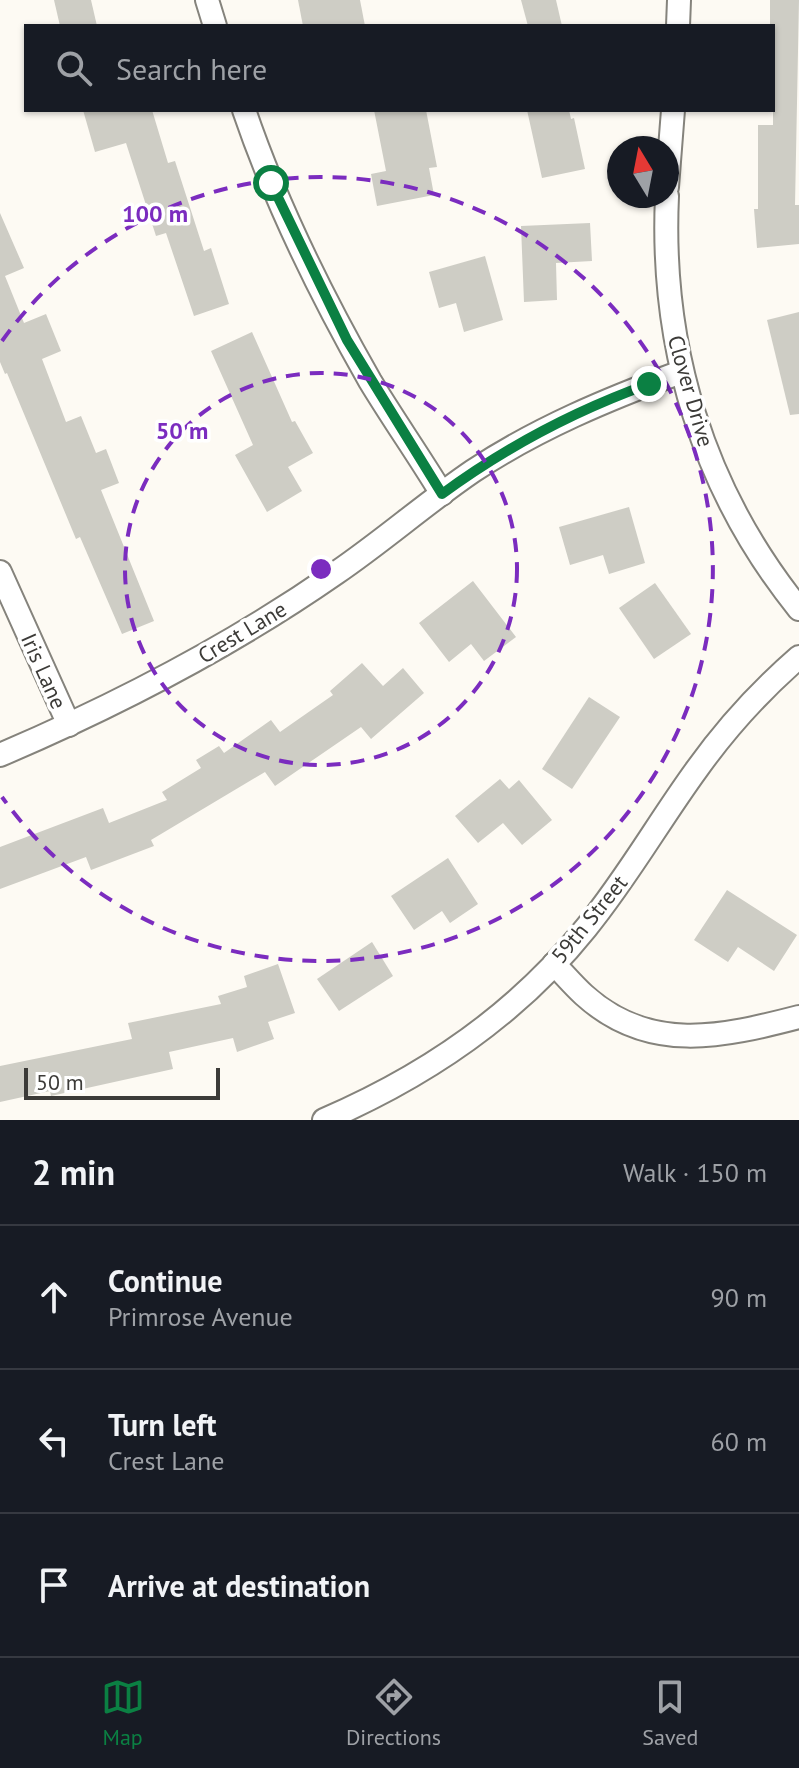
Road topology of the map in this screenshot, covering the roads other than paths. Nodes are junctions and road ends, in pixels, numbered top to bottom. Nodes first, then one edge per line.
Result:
1 (207, 0) edge
2 (679, 0) edge
3 (214, 24) edge
4 (678, 24) edge
5 (245, 112) edge
6 (673, 112) edge
7 (671, 136) edge
8 (667, 208) edge
9 (681, 372) junction
10 (442, 494) junction
11 (0, 572) edge
12 (799, 609) edge
13 (799, 657) edge
14 (69, 725) junction
15 (0, 755) edge
16 (554, 964) junction
17 (799, 1017) edge
18 (324, 1120) edge

1 - 3 street
2 - 4 street
5 - 10 street
6 - 7 street
8 - 9 street, Clover Drive
9 - 10 street, Crest Lane
9 - 12 street, Clover Drive
10 - 14 street, Crest Lane
11 - 14 street, Iris Lane
13 - 16 street, 59th Street
14 - 15 street, Crest Lane
16 - 17 street
16 - 18 street, 59th Street

